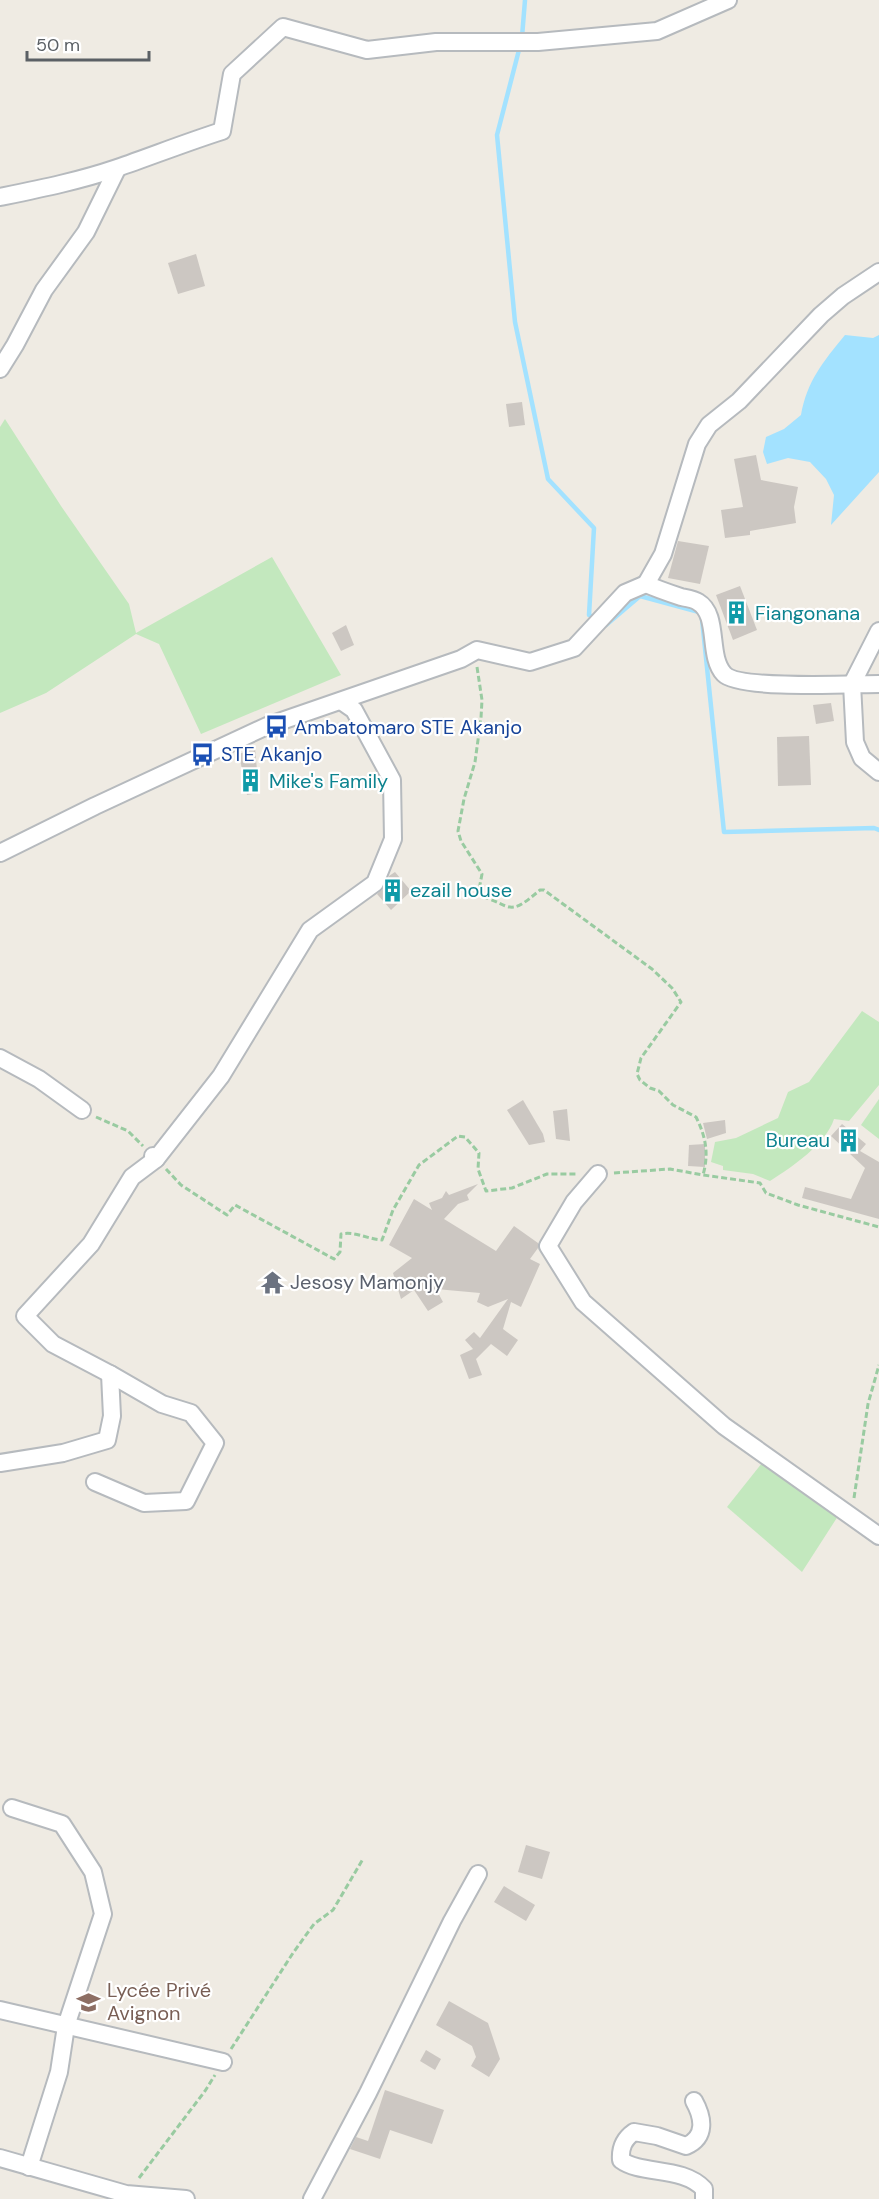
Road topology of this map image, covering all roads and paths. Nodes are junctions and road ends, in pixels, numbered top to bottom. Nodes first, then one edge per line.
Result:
1 (728, 0) edge
2 (117, 168) junction
3 (0, 197) edge
4 (879, 272) edge
5 (0, 369) edge
6 (646, 584) junction
7 (879, 631) edge
8 (477, 650) junction
9 (852, 684) junction
10 (879, 684) edge
11 (341, 701) junction
12 (879, 772) edge
13 (0, 853) edge
14 (0, 1058) edge
15 (82, 1110) joint
16 (154, 1158) junction
17 (598, 1174) junction
18 (703, 1175) junction
19 (879, 1227) edge
20 (879, 1365) edge
21 (110, 1374) junction
22 (0, 1463) edge
23 (96, 1482) dead end
24 (850, 1514) junction
25 (879, 1536) edge
26 (12, 1808) dead end
27 (363, 1859) dead end
28 (478, 1874) dead end
29 (0, 2010) edge
30 (66, 2026) junction
31 (223, 2062) junction
32 (694, 2101) dead end
33 (0, 2158) edge
34 (29, 2167) junction
35 (126, 2194) junction
36 (186, 2199) edge
37 (312, 2199) edge
38 (704, 2199) edge

1 - 2 street
2 - 3 street
2 - 5 street
4 - 6 street
6 - 8 street
6 - 9 street
7 - 9 street
8 - 11 street
8 - 18 path
9 - 10 street
9 - 12 street
11 - 13 street
11 - 16 street
14 - 15 street
15 - 16 path
16 - 17 path
16 - 21 street
17 - 18 path
17 - 24 street
18 - 19 path
20 - 24 path
21 - 22 street
21 - 23 street
24 - 25 street
26 - 30 street
27 - 31 path
28 - 37 street
29 - 30 street
30 - 31 street
30 - 34 street
31 - 35 path
32 - 38 street
33 - 34 street
34 - 35 street
35 - 36 street

